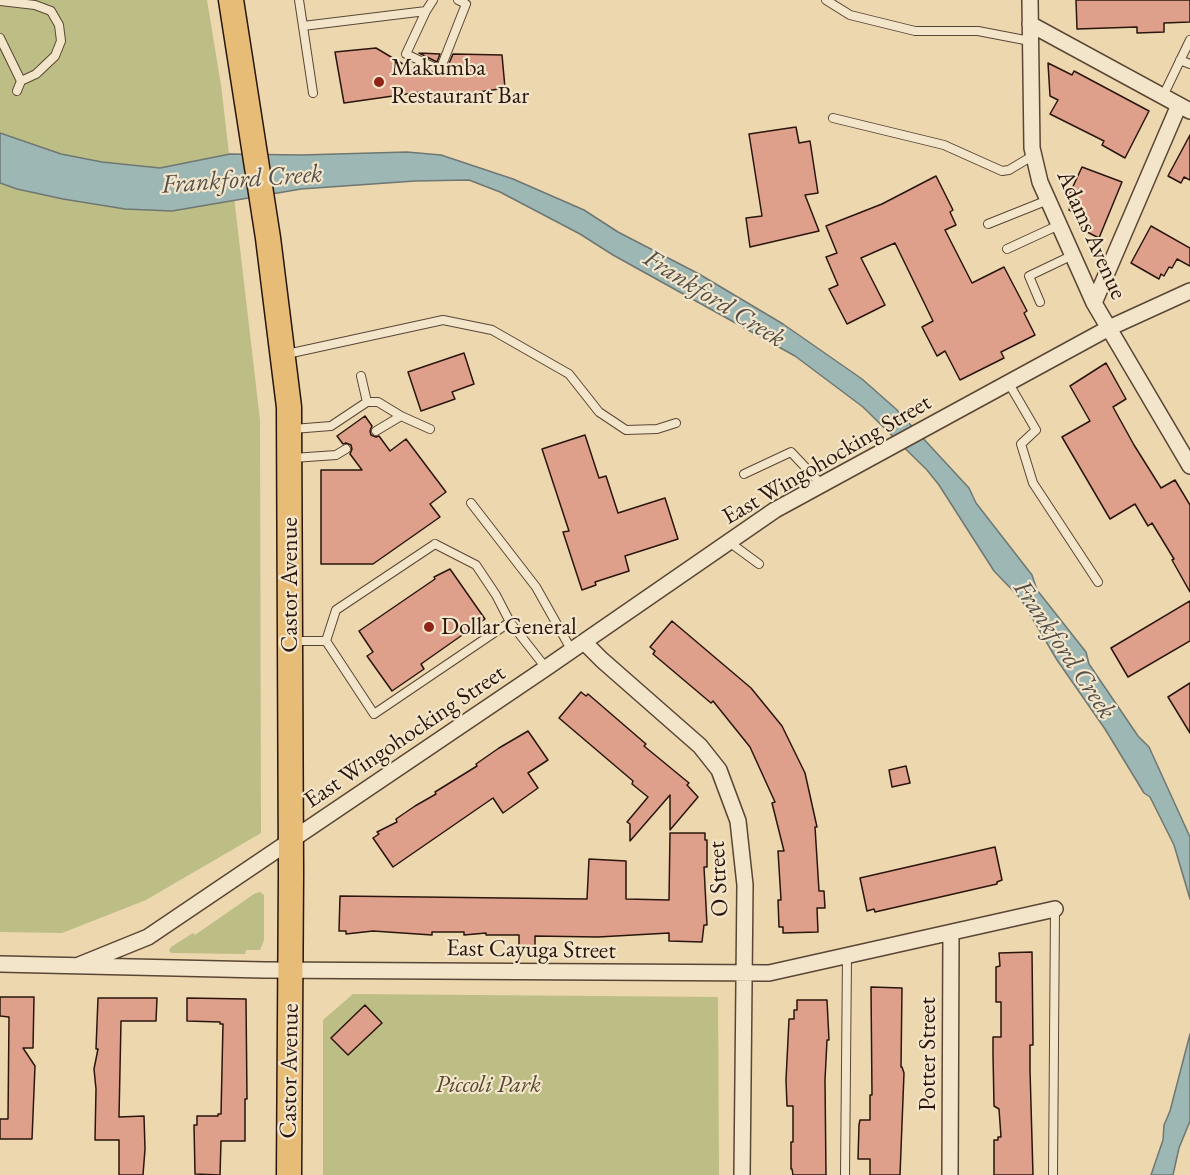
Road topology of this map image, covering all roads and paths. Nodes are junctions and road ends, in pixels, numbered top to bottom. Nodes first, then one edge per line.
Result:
1 (39, 0) edge
2 (231, 0) edge
3 (299, 0) edge
4 (433, 0) edge
5 (458, 0) edge
6 (826, 0) edge
7 (1030, 0) edge
8 (0, 1) edge
9 (44, 8) junction
10 (426, 11) junction
11 (1030, 24) junction
12 (303, 26) junction
13 (0, 38) edge
14 (1190, 40) edge
15 (1030, 41) junction
16 (1180, 60) junction
17 (1190, 64) edge
18 (21, 81) junction
19 (17, 91) dead end
20 (313, 93) dead end
21 (1162, 96) junction
22 (1184, 108) edge
23 (833, 118) dead end
24 (1034, 155) junction
25 (1048, 200) junction
26 (988, 224) dead end
27 (1059, 225) junction
28 (1007, 249) dead end
29 (1073, 255) junction
30 (1190, 291) edge
31 (1040, 302) dead end
32 (1094, 303) junction
33 (1109, 328) junction
34 (282, 355) junction
35 (360, 376) dead end
36 (1008, 382) junction
37 (367, 402) junction
38 (401, 416) junction
39 (676, 423) dead end
40 (289, 429) junction
41 (430, 429) dead end
42 (376, 431) dead end
43 (346, 449) dead end
44 (289, 458) junction
45 (1190, 466) edge
46 (744, 474) dead end
47 (822, 485) junction
48 (471, 503) dead end
49 (729, 542) junction
50 (759, 564) dead end
51 (1098, 582) dead end
52 (510, 622) junction
53 (326, 641) junction
54 (290, 642) junction
55 (578, 646) junction
56 (546, 668) junction
57 (291, 841) junction
58 (1054, 909) joint
59 (951, 933) junction
60 (847, 956) junction
61 (0, 963) edge
62 (79, 965) junction
63 (291, 970) junction
64 (744, 975) junction
65 (289, 1175) edge
66 (742, 1175) edge
67 (845, 1175) edge
68 (950, 1175) edge
69 (1053, 1175) edge

1 - 9 lane
2 - 34 main road, Castor Avenue
3 - 12 lane
4 - 10 lane
5 - 10 lane
6 - 15 lane
7 - 11 street, Adams Avenue
8 - 9 lane
9 - 18 lane
10 - 12 lane
11 - 15 street, Adams Avenue
11 - 21 street
12 - 20 lane
13 - 18 lane
14 - 16 lane
15 - 24 street, Adams Avenue
16 - 17 lane
16 - 21 lane
18 - 19 lane
21 - 22 street
22 - 32 street
23 - 24 lane
24 - 25 street, Adams Avenue
25 - 26 lane
25 - 27 street, Adams Avenue
27 - 28 lane
27 - 29 street, Adams Avenue
29 - 31 lane
29 - 32 street, Adams Avenue
30 - 33 street, East Wingohocking Street
32 - 33 street, Adams Avenue
33 - 36 street, East Wingohocking Street
33 - 45 street, Adams Avenue
34 - 39 lane
34 - 40 main road, Castor Avenue
35 - 37 lane
36 - 47 street, East Wingohocking Street
36 - 51 lane
37 - 38 lane
37 - 40 lane
38 - 41 lane
38 - 42 lane
40 - 44 main road, Castor Avenue
43 - 44 lane
44 - 54 main road, Castor Avenue
46 - 47 lane
47 - 49 street, East Wingohocking Street
48 - 55 lane
49 - 50 lane
49 - 55 street, East Wingohocking Street
52 - 53 lane
52 - 53 lane
52 - 56 lane
53 - 54 lane
54 - 57 main road, Castor Avenue
55 - 56 street, East Wingohocking Street
55 - 64 street, O Street
56 - 57 street, East Wingohocking Street
57 - 62 street, East Wingohocking Street
57 - 63 main road, Castor Avenue
58 - 59 street, East Cayuga Street
58 - 69 lane
59 - 60 street, East Cayuga Street
59 - 68 street, Potter Street
60 - 64 street, East Cayuga Street
60 - 67 lane
61 - 62 street, East Cayuga Street
62 - 63 street, East Cayuga Street
63 - 64 street, East Cayuga Street
63 - 65 main road, Castor Avenue
64 - 66 street, O Street

